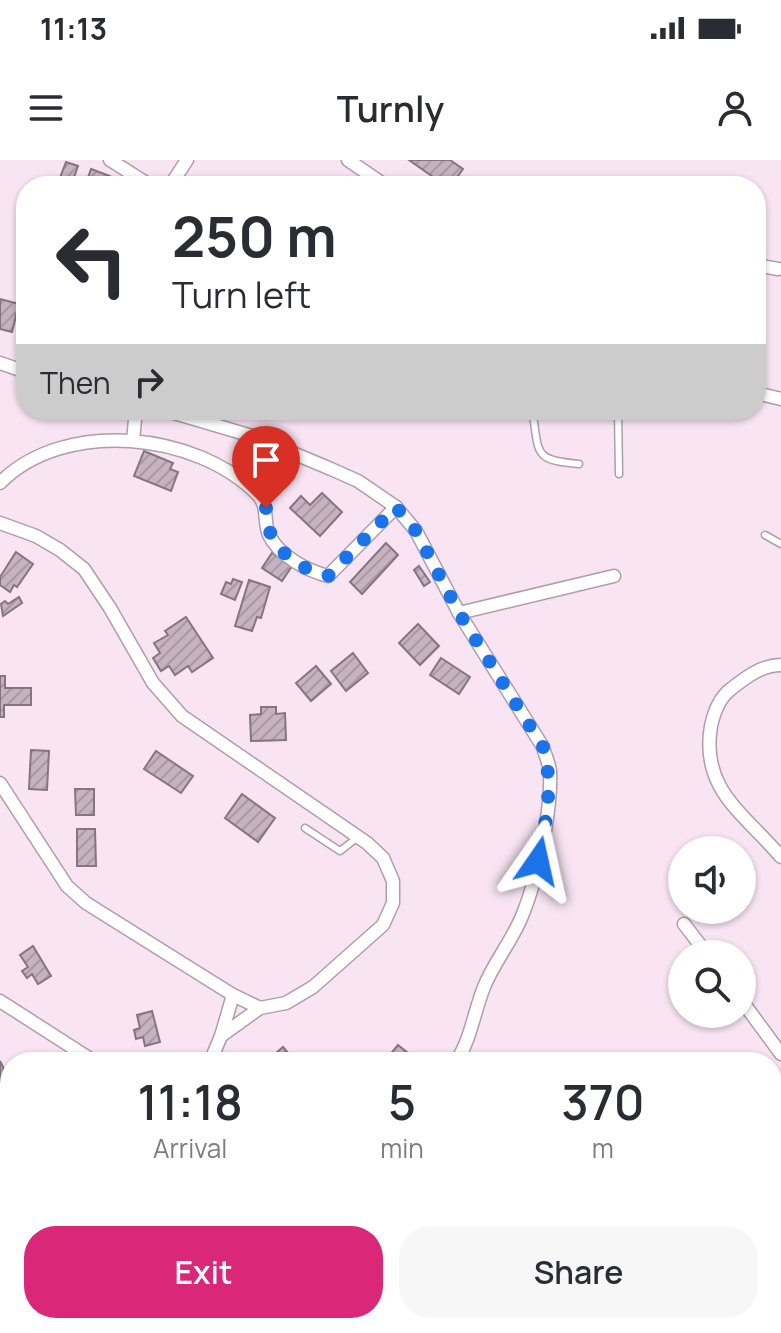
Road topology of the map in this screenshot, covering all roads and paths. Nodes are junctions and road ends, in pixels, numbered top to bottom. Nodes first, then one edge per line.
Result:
1 (110, 160) edge
2 (348, 160) edge
3 (135, 176) edge
4 (371, 176) edge
5 (766, 267) edge
6 (778, 269) dead end
7 (135, 420) edge
8 (198, 420) edge
9 (534, 420) edge
10 (618, 420) edge
11 (133, 440) junction
12 (579, 464) dead end
13 (619, 474) dead end
14 (0, 483) edge
15 (396, 507) junction
16 (0, 523) edge
17 (765, 535) dead end
18 (781, 544) edge
19 (614, 576) dead end
20 (459, 613) junction
21 (781, 665) edge
22 (0, 783) edge
23 (305, 828) dead end
24 (358, 837) junction
25 (781, 857) edge
26 (684, 924) dead end
27 (696, 940) edge
28 (233, 995) junction
29 (0, 1001) edge
30 (260, 1008) junction
31 (756, 1020) edge
32 (221, 1036) junction
33 (79, 1052) edge
34 (214, 1052) edge
35 (460, 1052) edge
36 (780, 1052) edge

1 - 3 street
2 - 4 street
5 - 6 street
7 - 11 street
8 - 15 street
9 - 12 lane
10 - 13 lane
11 - 14 street
11 - 15 street
15 - 20 street
16 - 24 street
17 - 18 lane
19 - 20 street
20 - 35 street
21 - 25 street
22 - 28 street
23 - 24 lane
24 - 30 street
26 - 27 street
28 - 30 street
28 - 32 street
29 - 33 street
30 - 32 street
31 - 36 street
32 - 34 street

